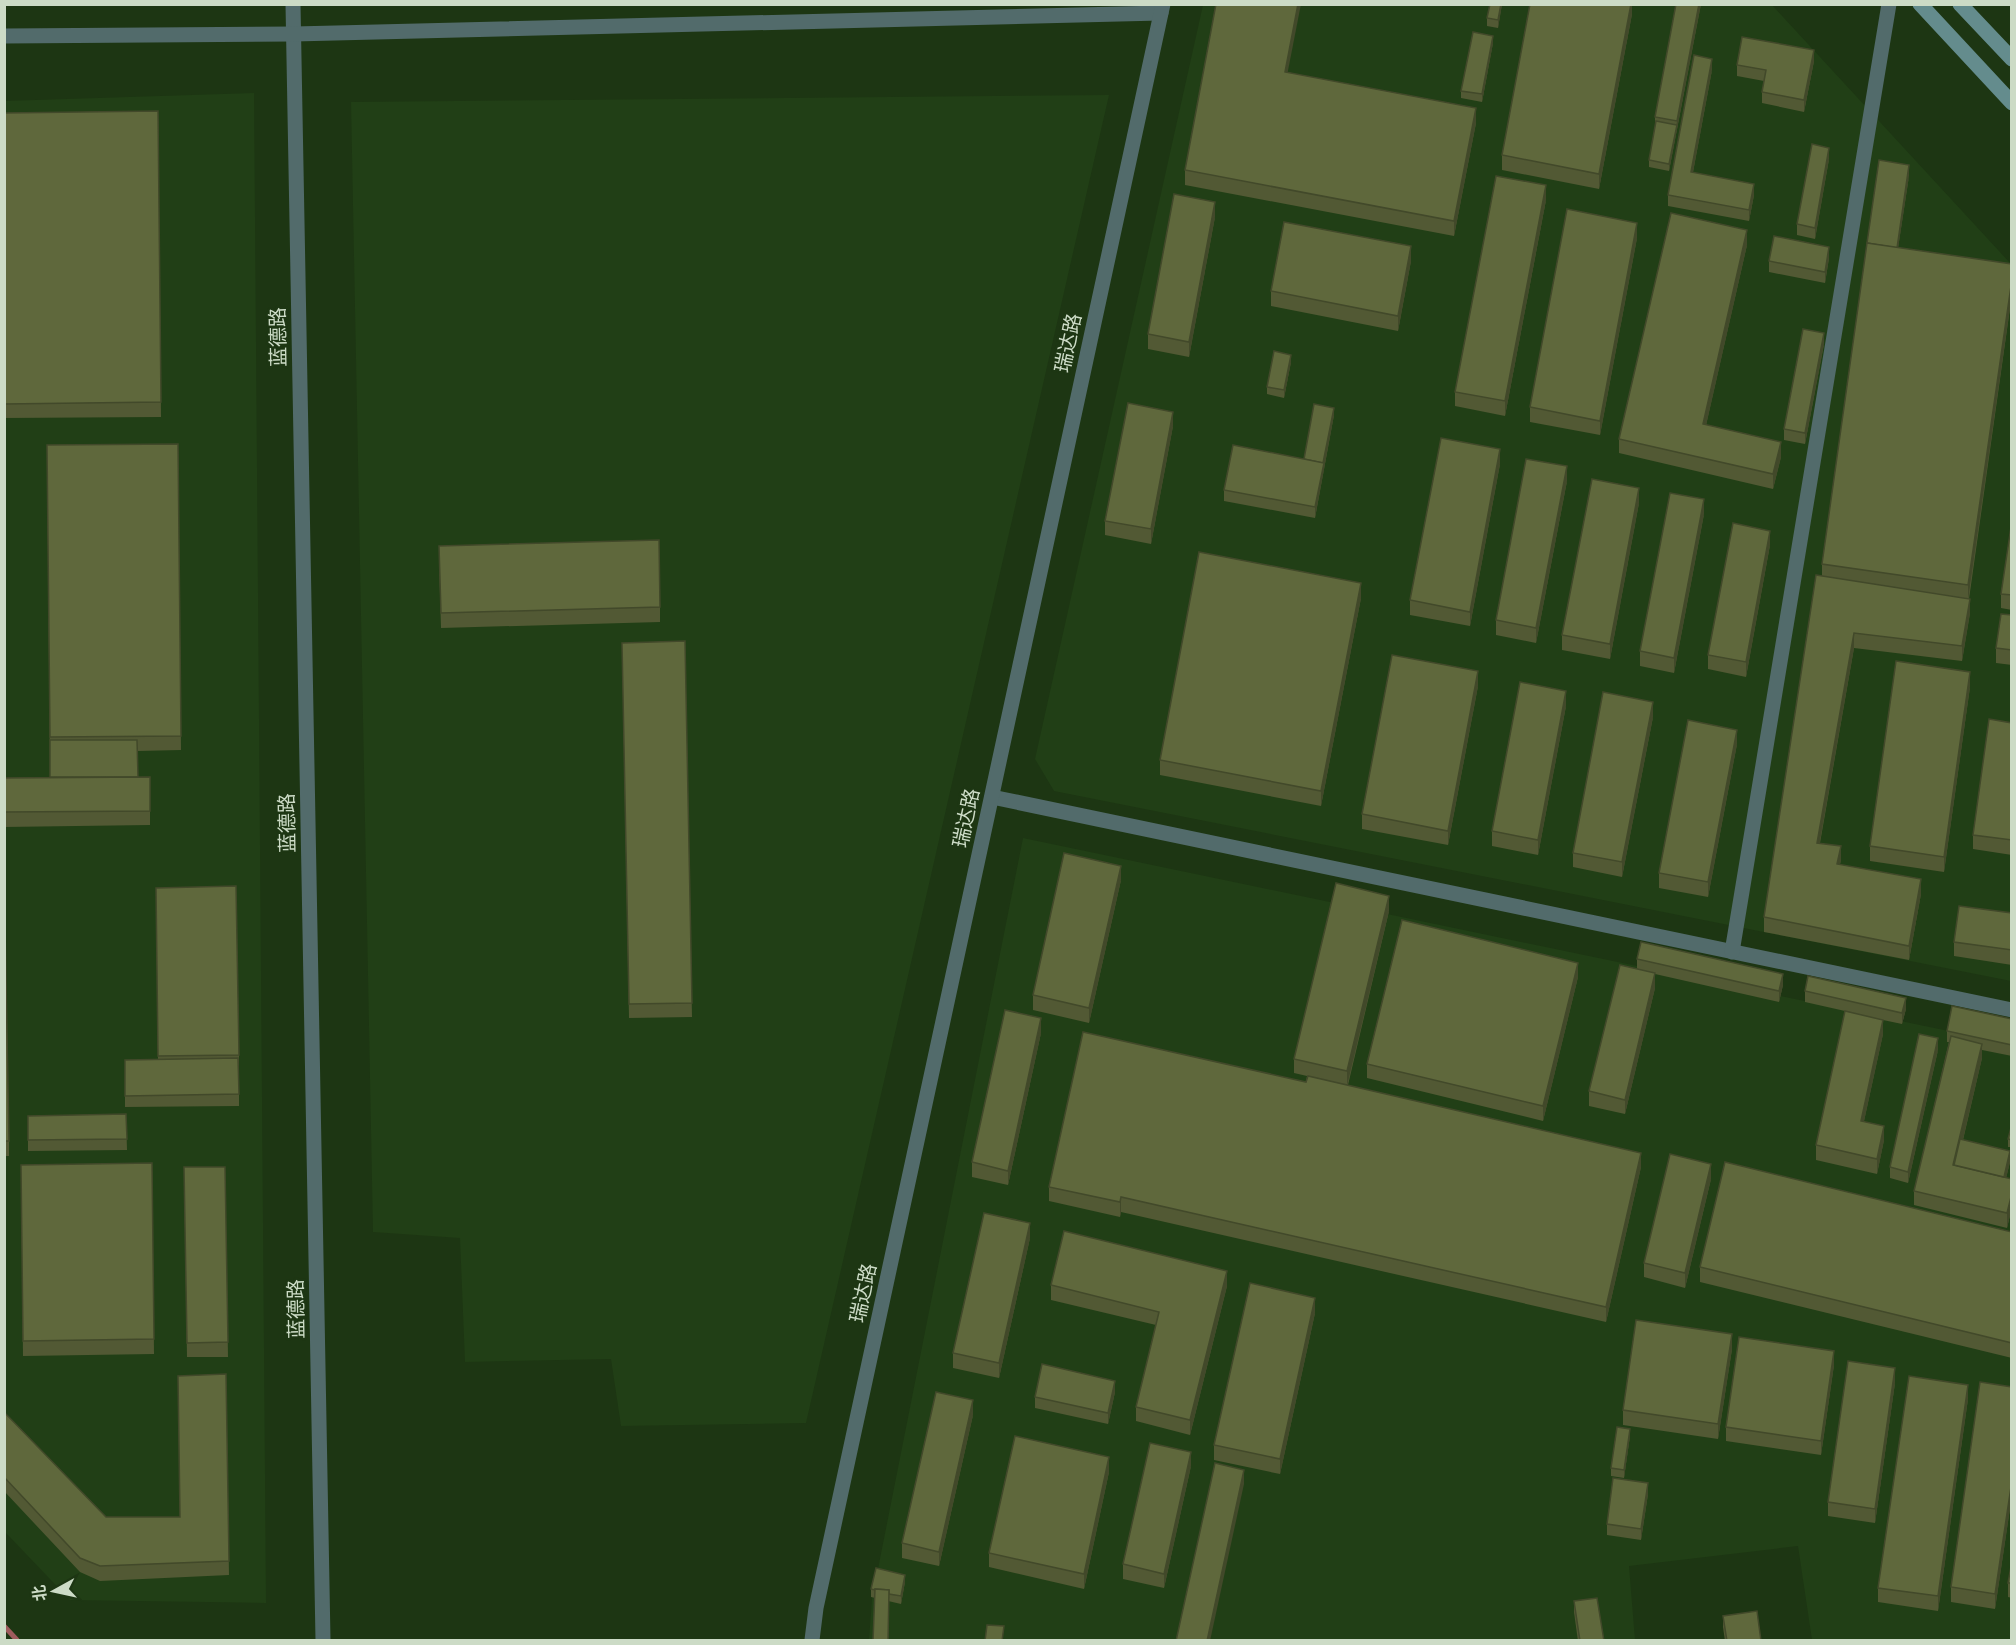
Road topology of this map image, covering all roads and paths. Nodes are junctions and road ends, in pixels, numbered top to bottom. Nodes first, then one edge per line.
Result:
1 (293, 4) edge
2 (1889, 4) edge
3 (1920, 4) edge
4 (1960, 4) edge
5 (1162, 9) edge
6 (294, 34) junction
7 (4, 36) edge
8 (2012, 59) edge
9 (2012, 103) edge
10 (992, 797) junction
11 (1732, 952) junction
12 (2012, 1010) edge
13 (323, 1641) edge
14 (812, 1641) edge

1 - 6 street, 蓝德路
2 - 11 street
3 - 9 main road
4 - 8 main road
5 - 6 street
5 - 10 street, 瑞达路
6 - 7 street
6 - 13 street, 蓝德路
10 - 11 street
10 - 14 street, 瑞达路
11 - 12 street

